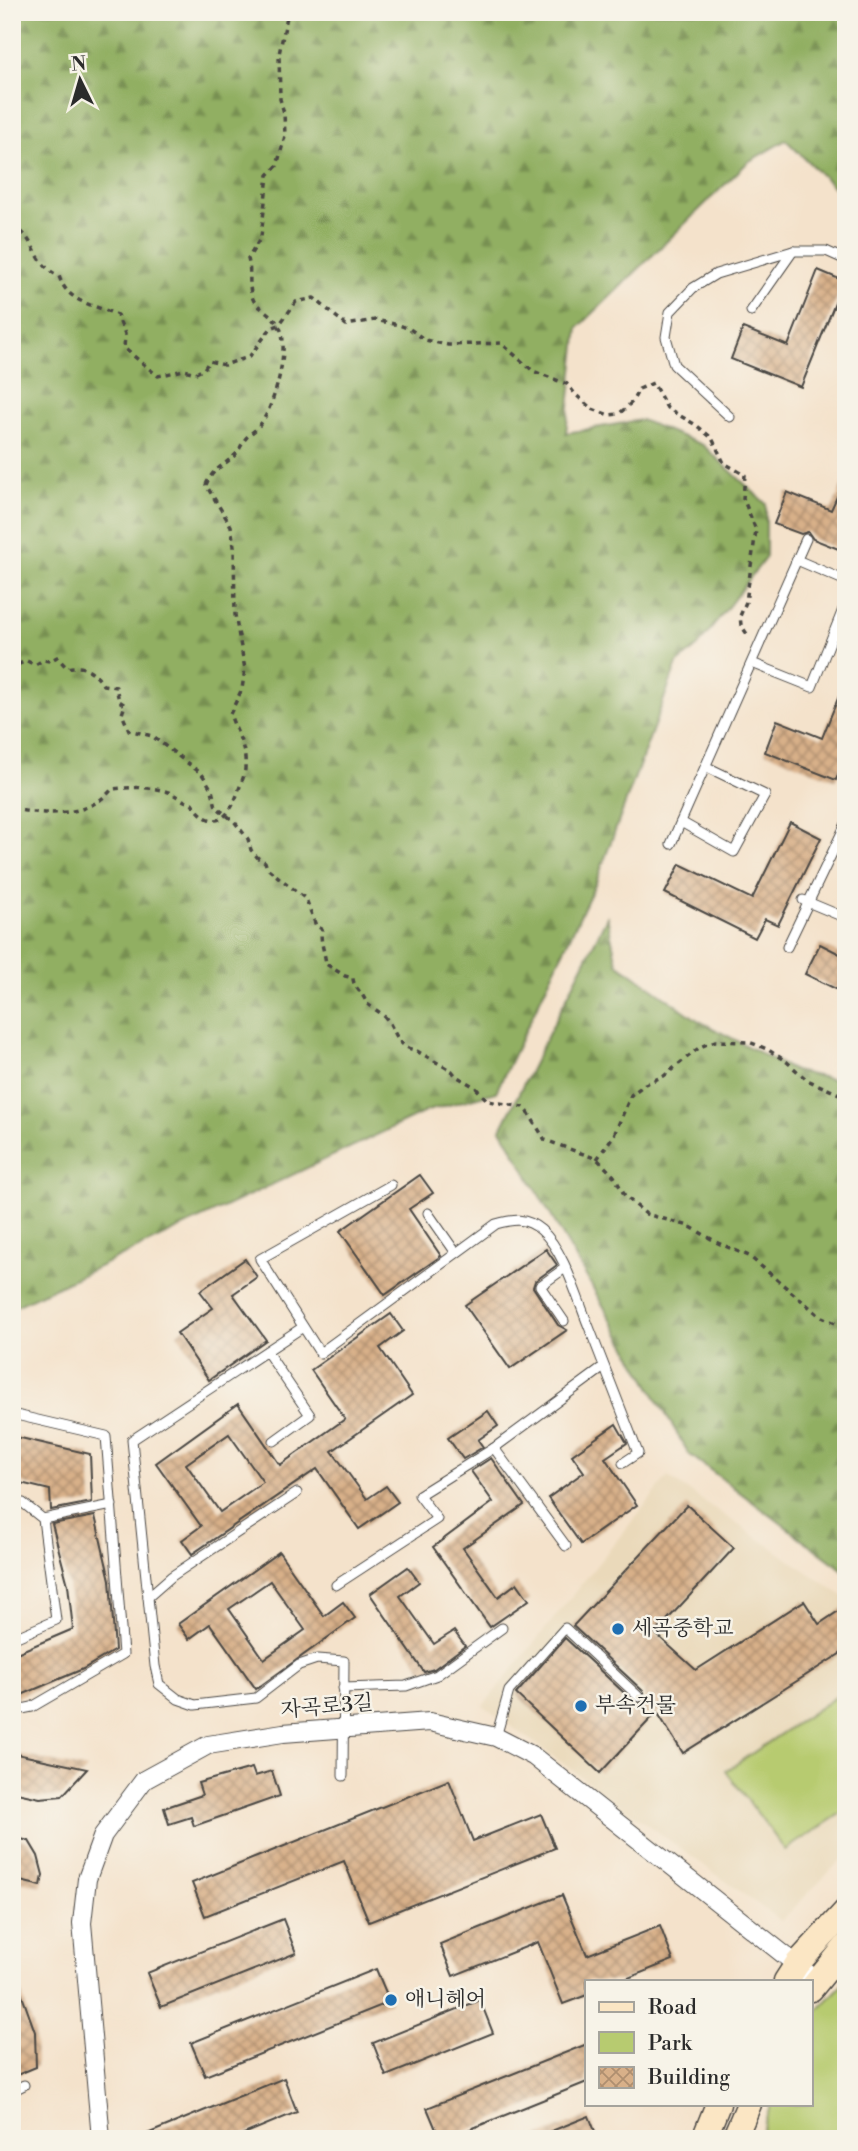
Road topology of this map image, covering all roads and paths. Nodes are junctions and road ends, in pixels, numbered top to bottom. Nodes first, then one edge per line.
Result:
1 (288, 12) edge
2 (12, 227) edge
3 (793, 251) junction
4 (846, 260) edge
5 (751, 311) dead end
6 (279, 325) junction
7 (730, 417) dead end
8 (806, 539) dead end
9 (797, 560) junction
10 (846, 581) edge
11 (846, 602) edge
12 (758, 649) junction
13 (12, 655) edge
14 (752, 663) junction
15 (707, 767) junction
16 (12, 811) edge
17 (226, 815) junction
18 (681, 822) junction
19 (846, 824) edge
20 (671, 844) dead end
21 (806, 901) junction
22 (846, 918) edge
23 (786, 947) dead end
24 (846, 1097) edge
25 (597, 1159) junction
26 (391, 1185) dead end
27 (428, 1213) dead end
28 (456, 1253) junction
29 (565, 1268) junction
30 (564, 1321) dead end
31 (303, 1327) junction
32 (846, 1328) edge
33 (267, 1352) junction
34 (604, 1367) junction
35 (12, 1414) edge
36 (274, 1441) dead end
37 (494, 1448) junction
38 (623, 1463) dead end
39 (296, 1493) dead end
40 (12, 1502) edge
41 (112, 1505) junction
42 (43, 1519) junction
43 (566, 1546) dead end
44 (336, 1585) dead end
45 (148, 1597) junction
46 (502, 1628) dead end
47 (12, 1639) edge
48 (343, 1688) junction
49 (639, 1697) dead end
50 (12, 1711) edge
51 (343, 1728) junction
52 (496, 1737) junction
53 (343, 1776) dead end
54 (846, 1911) edge
55 (846, 1946) edge
56 (802, 1978) edge
57 (24, 2085) dead end
58 (12, 2091) edge
59 (717, 2106) edge
60 (748, 2106) edge
61 (101, 2139) edge
62 (704, 2139) edge
63 (734, 2139) edge

1 - 6 path
2 - 6 path
3 - 4 lane
3 - 5 lane
3 - 7 lane
6 - 12 path
6 - 17 path
8 - 9 lane
9 - 10 lane
9 - 12 lane
11 - 14 lane
12 - 14 lane
13 - 17 path
14 - 15 lane
15 - 18 lane
15 - 18 lane
16 - 17 path
17 - 25 path
18 - 20 lane
19 - 21 lane
21 - 22 lane
21 - 23 lane
24 - 25 path
25 - 32 path
26 - 31 lane
27 - 28 lane
28 - 29 lane
28 - 31 lane
29 - 30 lane
29 - 34 lane
31 - 33 lane
33 - 36 lane
33 - 45 lane
34 - 37 lane
34 - 38 lane
35 - 41 lane
37 - 43 lane
37 - 44 lane
39 - 45 lane
40 - 42 lane
41 - 42 lane
41 - 50 lane
42 - 47 lane
45 - 48 lane
46 - 48 lane
48 - 51 lane
49 - 52 lane
51 - 52 street, 자곡로3길
51 - 53 lane
51 - 61 street, 자곡로3길
52 - 56 street, 자곡로3길
54 - 56 main road
55 - 56 main road
57 - 58 lane
59 - 62 main road
60 - 63 main road

